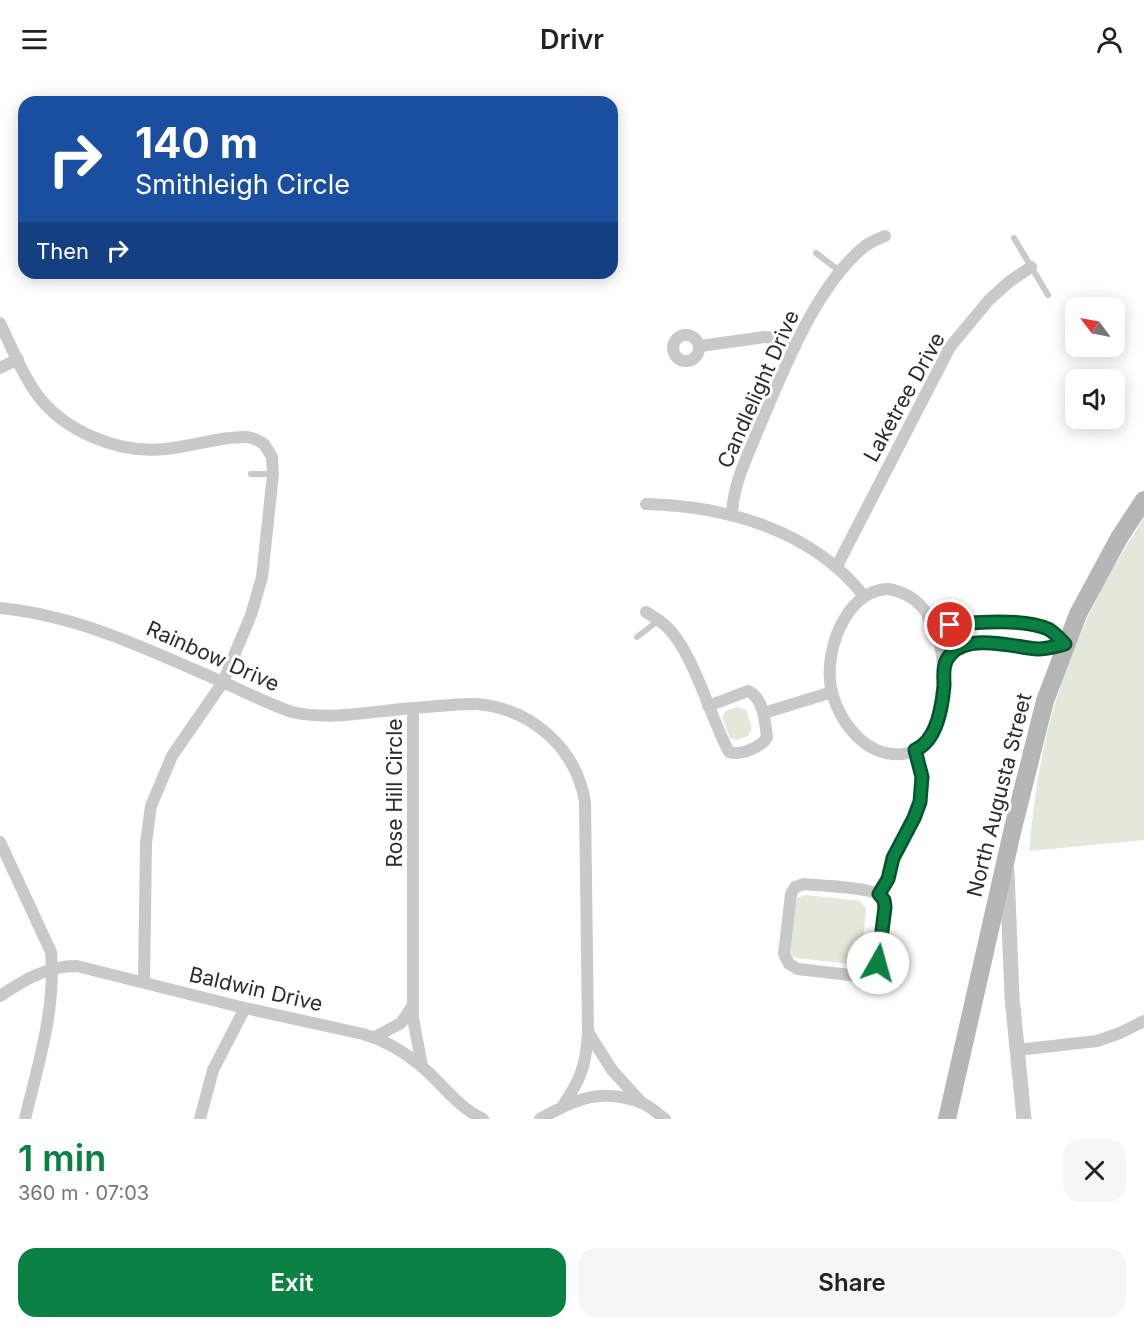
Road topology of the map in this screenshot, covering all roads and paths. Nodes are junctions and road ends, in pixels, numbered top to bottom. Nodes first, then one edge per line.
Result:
1 (885, 236) dead end
2 (1014, 238) dead end
3 (816, 253) dead end
4 (1031, 267) junction
5 (841, 272) junction
6 (1048, 295) dead end
7 (0, 323) edge
8 (700, 346) dead end
9 (795, 346) junction
10 (18, 359) junction
11 (0, 368) edge
12 (252, 474) dead end
13 (273, 474) junction
14 (1144, 500) edge
15 (646, 504) dead end
16 (732, 514) junction
17 (837, 566) junction
18 (864, 596) junction
19 (0, 608) edge
20 (646, 612) dead end
21 (928, 618) junction
22 (659, 620) junction
23 (637, 637) dead end
24 (1065, 644) junction
25 (944, 665) junction
26 (223, 682) junction
27 (832, 692) junction
28 (708, 706) junction
29 (413, 708) junction
30 (764, 713) junction
31 (915, 750) junction
32 (0, 842) edge
33 (1006, 860) junction
34 (879, 894) junction
35 (52, 969) junction
36 (144, 982) junction
37 (0, 996) edge
38 (414, 1004) junction
39 (245, 1008) junction
40 (1144, 1021) edge
41 (588, 1032) junction
42 (375, 1037) junction
43 (1017, 1050) junction
44 (422, 1066) junction
45 (643, 1103) junction
46 (561, 1107) junction
47 (25, 1119) edge
48 (200, 1119) edge
49 (483, 1119) edge
50 (540, 1119) edge
51 (665, 1119) edge
52 (946, 1119) edge
53 (1024, 1119) edge

1 - 5 street, Candlelight Drive
2 - 4 lane
3 - 5 lane
4 - 6 lane
4 - 17 street, Laketree Drive
5 - 9 street, Candlelight Drive
7 - 10 street
8 - 9 street
9 - 16 street, Candlelight Drive
10 - 11 street
10 - 13 street
12 - 13 lane
13 - 26 street
14 - 24 main road, North Augusta Street
15 - 16 street
16 - 17 street
17 - 18 street
18 - 21 street
18 - 27 street
19 - 26 street, Rainbow Drive
20 - 22 street
21 - 24 street
21 - 25 street
22 - 23 lane
22 - 28 street
24 - 25 street
24 - 33 main road, North Augusta Street
25 - 31 street
26 - 29 street, Rainbow Drive
26 - 36 street
27 - 30 street
27 - 31 street
28 - 30 street
28 - 30 street
29 - 38 street, Rose Hill Circle
29 - 41 street, Rose Hill Circle
31 - 34 street
32 - 35 street
33 - 43 street
33 - 52 main road, North Augusta Street
34 - 34 street
35 - 36 street, Baldwin Drive
35 - 37 street, Baldwin Drive
35 - 47 street
36 - 39 street, Baldwin Drive
38 - 42 street
38 - 44 street, Rose Hill Circle
39 - 42 street, Baldwin Drive
39 - 48 street
40 - 43 street
41 - 45 street
41 - 46 street, Rose Hill Circle
42 - 44 street, Baldwin Drive
43 - 53 street
44 - 49 street, Baldwin Drive
45 - 46 street
45 - 51 street
46 - 50 street

